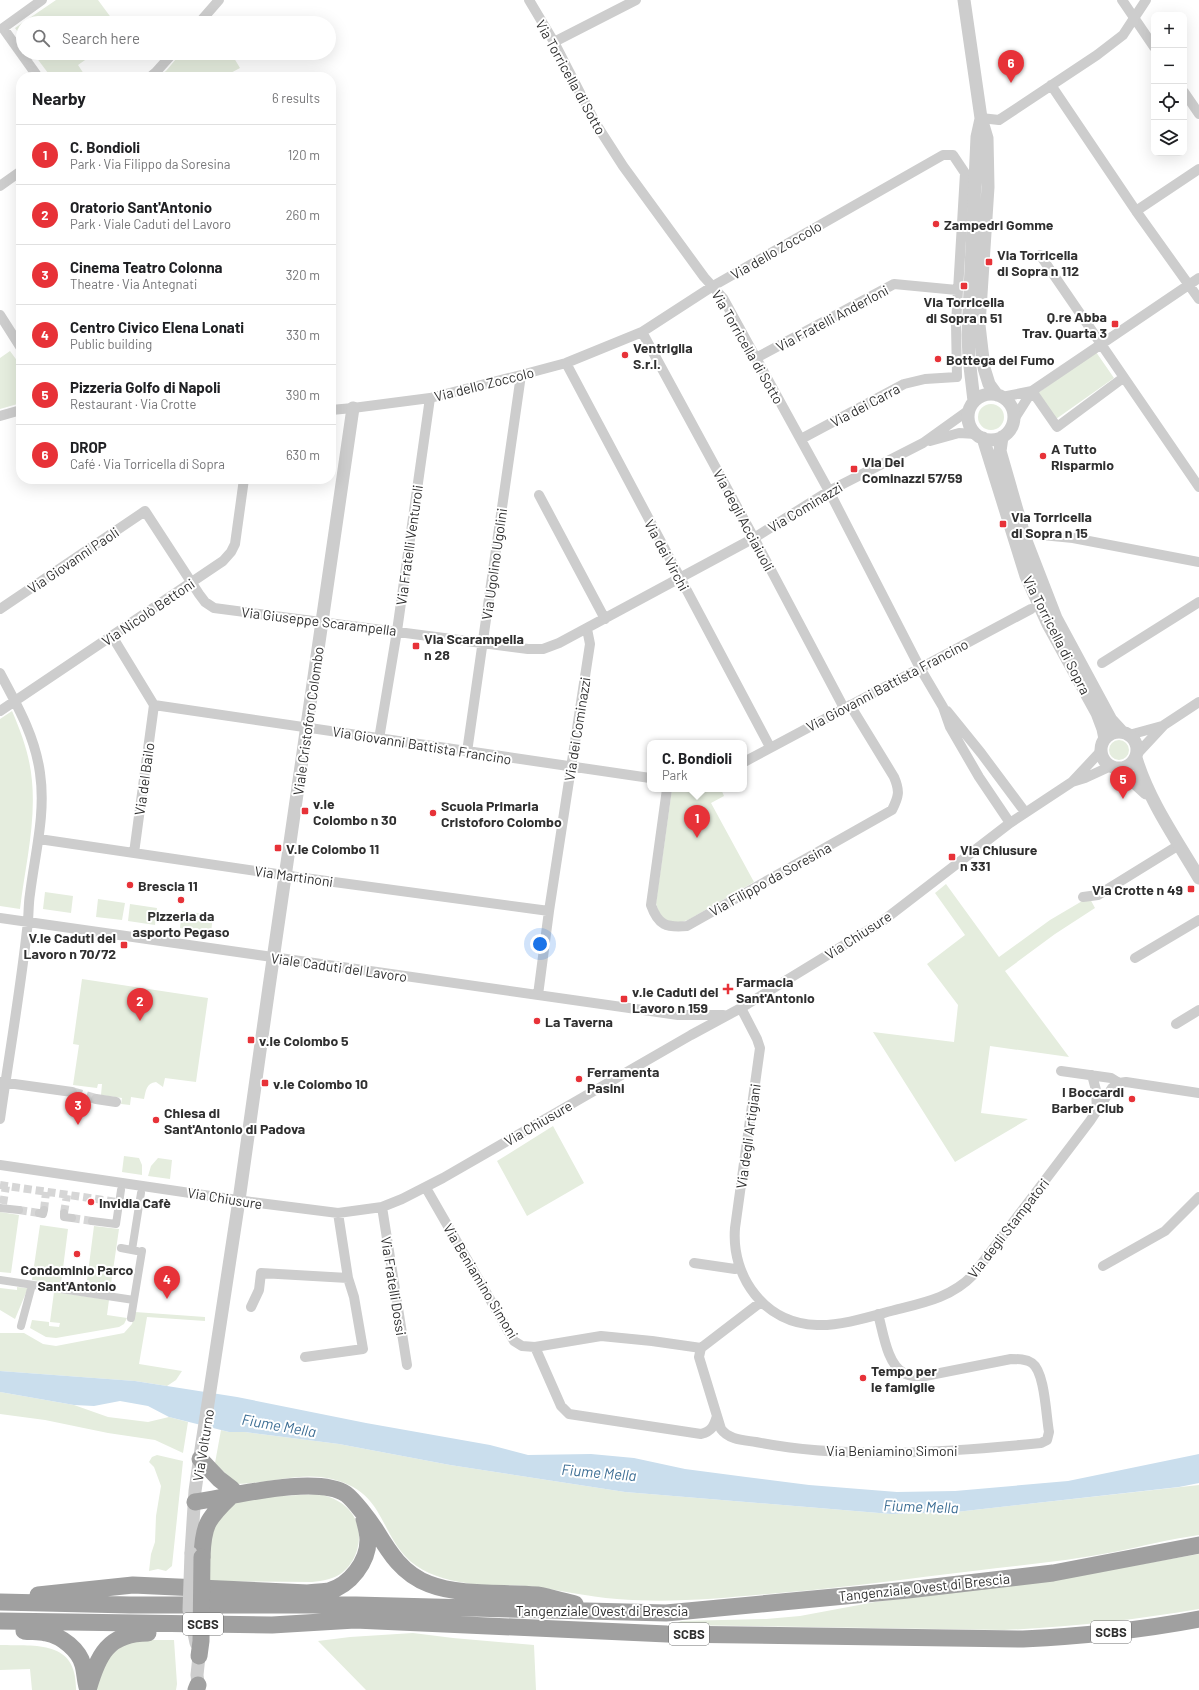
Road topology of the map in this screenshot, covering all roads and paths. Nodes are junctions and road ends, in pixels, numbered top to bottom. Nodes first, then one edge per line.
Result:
1 (42, 0) edge
2 (219, 0) edge
3 (529, 0) edge
4 (636, 0) edge
5 (964, 0) edge
6 (1122, 0) edge
7 (1146, 0) edge
8 (20, 16) edge
9 (205, 16) edge
10 (1134, 17) junction
11 (16, 19) edge
12 (554, 42) junction
13 (1151, 42) edge
14 (16, 46) edge
15 (26, 60) edge
16 (167, 60) edge
17 (34, 72) edge
18 (156, 72) edge
19 (1051, 85) junction
20 (1187, 96) edge
21 (1199, 114) edge
22 (981, 118) junction
23 (976, 164) junction
24 (1199, 169) edge
25 (965, 173) junction
26 (16, 175) edge
27 (0, 186) edge
28 (1136, 211) junction
29 (1040, 255) dead end
30 (1199, 278) edge
31 (1189, 285) junction
32 (713, 286) junction
33 (957, 290) junction
34 (1199, 299) edge
35 (0, 315) edge
36 (969, 318) junction
37 (956, 324) junction
38 (642, 332) junction
39 (16, 340) edge
40 (1101, 345) junction
41 (756, 358) junction
42 (566, 363) junction
43 (521, 376) junction
44 (1123, 378) junction
45 (1032, 391) junction
46 (1000, 396) junction
47 (430, 398) junction
48 (971, 406) junction
49 (354, 408) junction
50 (336, 410) edge
51 (16, 411) edge
52 (0, 416) edge
53 (1013, 421) junction
54 (980, 436) junction
55 (1002, 436) junction
56 (801, 440) junction
57 (922, 443) junction
58 (243, 484) edge
59 (1199, 487) edge
60 (829, 491) junction
61 (539, 495) dead end
62 (145, 511) joint
63 (1042, 535) dead end
64 (754, 538) junction
65 (1199, 562) edge
66 (679, 578) junction
67 (192, 583) junction
68 (1199, 602) edge
69 (0, 609) edge
70 (1031, 609) dead end
71 (605, 619) junction
72 (323, 623) junction
73 (586, 629) junction
74 (397, 631) junction
75 (112, 636) junction
76 (482, 644) junction
77 (1102, 664) dead end
78 (920, 668) junction
79 (0, 672) edge
80 (15, 700) junction
81 (1199, 702) edge
82 (154, 705) junction
83 (847, 707) junction
84 (943, 707) junction
85 (0, 711) edge
86 (1164, 725) junction
87 (307, 727) junction
88 (1125, 733) junction
89 (380, 739) junction
90 (1103, 745) junction
91 (770, 747) junction
92 (466, 752) junction
93 (1136, 756) junction
94 (747, 760) edge
95 (571, 767) junction
96 (1113, 767) junction
97 (647, 778) edge
98 (1072, 782) junction
99 (667, 792) edge
100 (1154, 803) junction
101 (1025, 812) junction
102 (1010, 823) junction
103 (39, 839) junction
104 (1179, 845) junction
105 (134, 853) junction
106 (285, 875) junction
107 (1199, 878) edge
108 (1083, 897) dead end
109 (549, 911) junction
110 (0, 918) edge
111 (1199, 920) edge
112 (28, 922) junction
113 (273, 958) junction
114 (1135, 958) dead end
115 (538, 995) junction
116 (741, 1008) junction
117 (1199, 1010) edge
118 (729, 1014) junction
119 (678, 1015) junction
120 (1176, 1024) dead end
121 (703, 1028) junction
122 (1062, 1071) dead end
123 (1092, 1075) junction
124 (3, 1082) edge
125 (1119, 1083) junction
126 (72, 1092) tunnel mouth
127 (1199, 1093) edge
128 (96, 1099) tunnel mouth
129 (116, 1102) dead end
130 (1097, 1111) junction
131 (0, 1120) edge
132 (0, 1165) edge
133 (426, 1188) junction
134 (121, 1190) dead end
135 (141, 1193) dead end
136 (1199, 1197) edge
137 (239, 1200) junction
138 (2, 1206) edge
139 (382, 1207) junction
140 (19, 1210) tunnel mouth
141 (64, 1213) dead end
142 (338, 1213) junction
143 (72, 1218) tunnel mouth
144 (92, 1221) tunnel mouth
145 (121, 1248) dead end
146 (132, 1250) junction
147 (694, 1263) dead end
148 (1103, 1266) dead end
149 (739, 1267) junction
150 (348, 1278) junction
151 (0, 1280) edge
152 (32, 1284) junction
153 (134, 1300) junction
154 (761, 1302) junction
155 (251, 1307) dead end
156 (878, 1314) junction
157 (131, 1318) dead end
158 (21, 1326) dead end
159 (535, 1347) junction
160 (701, 1348) junction
161 (305, 1357) dead end
162 (407, 1365) dead end
163 (717, 1416) junction
164 (200, 1458) junction
165 (231, 1493) junction
166 (195, 1497) junction
167 (363, 1515) junction
168 (1199, 1545) edge
169 (197, 1555) junction
170 (0, 1601) edge
171 (612, 1613) junction
172 (1199, 1619) edge
173 (355, 1620) junction
174 (0, 1621) edge
175 (0, 1629) edge
176 (199, 1656) joint
177 (197, 1688) edge
178 (87, 1690) edge

1 - 8 street
2 - 9 street
3 - 12 street, Via Torricella di Sotto
4 - 12 street
5 - 22 street, Via Torricella di Sopra
6 - 10 street
7 - 10 street
10 - 13 street
10 - 19 street
11 - 14 street
12 - 32 street, Via Torricella di Sotto
15 - 17 street
16 - 18 street
19 - 22 street
19 - 28 street
20 - 21 street
22 - 23 street, Via Torricella di Sopra
22 - 46 street, Via Torricella di Sopra
23 - 25 street
23 - 36 street, Via Torricella di Sopra
24 - 28 street
25 - 32 street, Via dello Zoccolo
25 - 33 street
26 - 27 street
28 - 31 street
29 - 40 street
30 - 31 street
31 - 34 street
31 - 40 street
32 - 38 street, Via dello Zoccolo
32 - 41 street, Via Torricella di Sotto
33 - 37 street
33 - 41 street, Via Fratelli Anderloni
35 - 39 street
36 - 37 street
36 - 48 street, Via Torricella di Sopra
37 - 56 street, Via dei Carra
38 - 42 street, Via dello Zoccolo
38 - 64 street, Via degli Acciaiuoli
40 - 44 street
40 - 45 street
41 - 56 street, Via Torricella di Sotto
42 - 43 street, Via dello Zoccolo
42 - 66 street, Via dei Virchi
43 - 47 street, Via dello Zoccolo
43 - 76 street, Via Ugolino Ugolini
44 - 45 street
44 - 59 street
45 - 46 street
45 - 53 street
46 - 48 street
46 - 53 street, Via Torricella di Sopra
47 - 49 street, Via dello Zoccolo
47 - 74 street, Via Fratelli Venturoli
48 - 54 street, Via Torricella di Sopra
48 - 57 street, Via Cominazzi
49 - 50 street, Via dello Zoccolo
49 - 72 street, Viale Cristoforo Colombo
51 - 52 street
53 - 55 street
54 - 55 street
54 - 57 street, Via Cominazzi
54 - 90 street, Via Torricella di Sopra
55 - 88 street, Via Torricella di Sopra
56 - 60 street, Via Torricella di Sotto
57 - 60 street, Via Cominazzi
58 - 67 street, Via Nicolò Bettoni
60 - 64 street, Via Cominazzi
60 - 78 street, Via Torricella di Sotto
61 - 71 street
62 - 67 street, Via Giuseppe Scarampella
62 - 69 street, Via Giovanni Paoli
63 - 65 street
64 - 66 street, Via Cominazzi
64 - 83 street, Via degli Acciaiuoli
66 - 71 street, Via Cominazzi
66 - 91 street, Via dei Virchi
67 - 72 street, Via Giuseppe Scarampella
67 - 75 street, Via Nicolò Bettoni
68 - 77 street
70 - 78 street, Via Giovanni Battista Francino
71 - 73 street, Via Cominazzi
72 - 74 street, Via Giuseppe Scarampella
72 - 87 street, Viale Cristoforo Colombo
73 - 76 street, Via Giuseppe Scarampella
73 - 95 street, Via dei Cominazzi
74 - 76 street, Via Giuseppe Scarampella
74 - 89 street, Via Fratelli Venturoli
75 - 80 street, Via Nicolò Bettoni
75 - 82 street
76 - 92 street, Via Ugolino Ugolini
78 - 83 street, Via Giovanni Battista Francino
78 - 84 street
79 - 80 street
80 - 85 street, Via Nicolò Bettoni
80 - 103 street
81 - 86 street
82 - 87 street, Via Giovanni Battista Francino
82 - 105 street, Via del Bailo
83 - 91 street, Via Giovanni Battista Francino
83 - 99 street, Via Filippo da Soresina
84 - 101 street
84 - 102 street
86 - 88 street
86 - 93 street
87 - 89 street, Via Giovanni Battista Francino
87 - 106 street, Viale Cristoforo Colombo
88 - 90 street
88 - 93 street, Via Torricella di Sopra
89 - 92 street, Via Giovanni Battista Francino
90 - 96 street, Via Torricella di Sopra
90 - 98 street, Via Chiusure
91 - 94 street, Via Giovanni Battista Francino
92 - 95 street, Via Giovanni Battista Francino
93 - 96 street
93 - 100 street, Via Torricella di Sopra
95 - 97 street, Via Giovanni Battista Francino
95 - 109 street, Via dei Cominazzi
96 - 98 street, Via Chiusure
96 - 100 street, Via Torricella di Sopra
98 - 101 street, Via Chiusure
100 - 104 street
101 - 102 street, Via Chiusure
102 - 116 street, Via Chiusure
103 - 105 street, Via Martinoni
103 - 112 street
104 - 107 street
104 - 108 street
105 - 106 street, Via Martinoni
106 - 109 street, Via Martinoni
106 - 113 street, Viale Cristoforo Colombo
109 - 115 street, Via dei Cominazzi
110 - 112 street, Viale Caduti del Lavoro
111 - 114 street
112 - 113 street, Viale Caduti del Lavoro
112 - 124 street
113 - 115 street, Viale Caduti del Lavoro
113 - 137 street, Viale Cristoforo Colombo
115 - 119 street, Viale Caduti del Lavoro
116 - 118 street, Via Chiusure
116 - 149 street, Via degli Artigiani
117 - 120 street
118 - 119 street, Viale Caduti del Lavoro
118 - 121 street, Via Chiusure
119 - 121 street, Viale Caduti del Lavoro
121 - 133 street, Via Chiusure
122 - 123 street
123 - 125 street
123 - 130 street
124 - 126 street
124 - 131 street
125 - 127 street
125 - 130 street, Via degli Stampatori
128 - 129 street
130 - 156 street, Via degli Stampatori
132 - 137 street, Via Chiusure
133 - 139 street, Via Chiusure
133 - 159 street, Via Beniamino Simoni
134 - 144 street
135 - 146 street
136 - 148 street
137 - 142 street, Via Chiusure
137 - 164 street, Via Volturno
138 - 140 street
139 - 142 street, Via Chiusure
139 - 162 street, Via Fratelli Dossi
141 - 143 street
142 - 150 street
145 - 146 street
146 - 153 street
147 - 149 street
149 - 154 street, Via degli Artigiani
150 - 155 street
150 - 161 street
151 - 152 street
152 - 153 street
152 - 158 street
153 - 157 street
154 - 156 street, Via degli Stampatori
154 - 160 street
156 - 163 street, Via Beniamino Simoni
159 - 160 street
159 - 163 street, Via Beniamino Simoni
160 - 163 street
164 - 165 highway
164 - 166 street, Via Volturno
165 - 166 highway
165 - 167 highway
165 - 169 highway
166 - 169 street, Via Volturno
167 - 170 highway
167 - 171 highway
168 - 171 highway, Tangenziale Ovest di Brescia / SCBS
169 - 176 highway, bridge
170 - 171 highway, Tangenziale Ovest di Brescia / SCBS
172 - 173 highway, Tangenziale Ovest di Brescia / SCBS
173 - 174 highway, Tangenziale Ovest di Brescia / SCBS
173 - 178 highway
175 - 178 highway
176 - 177 street

